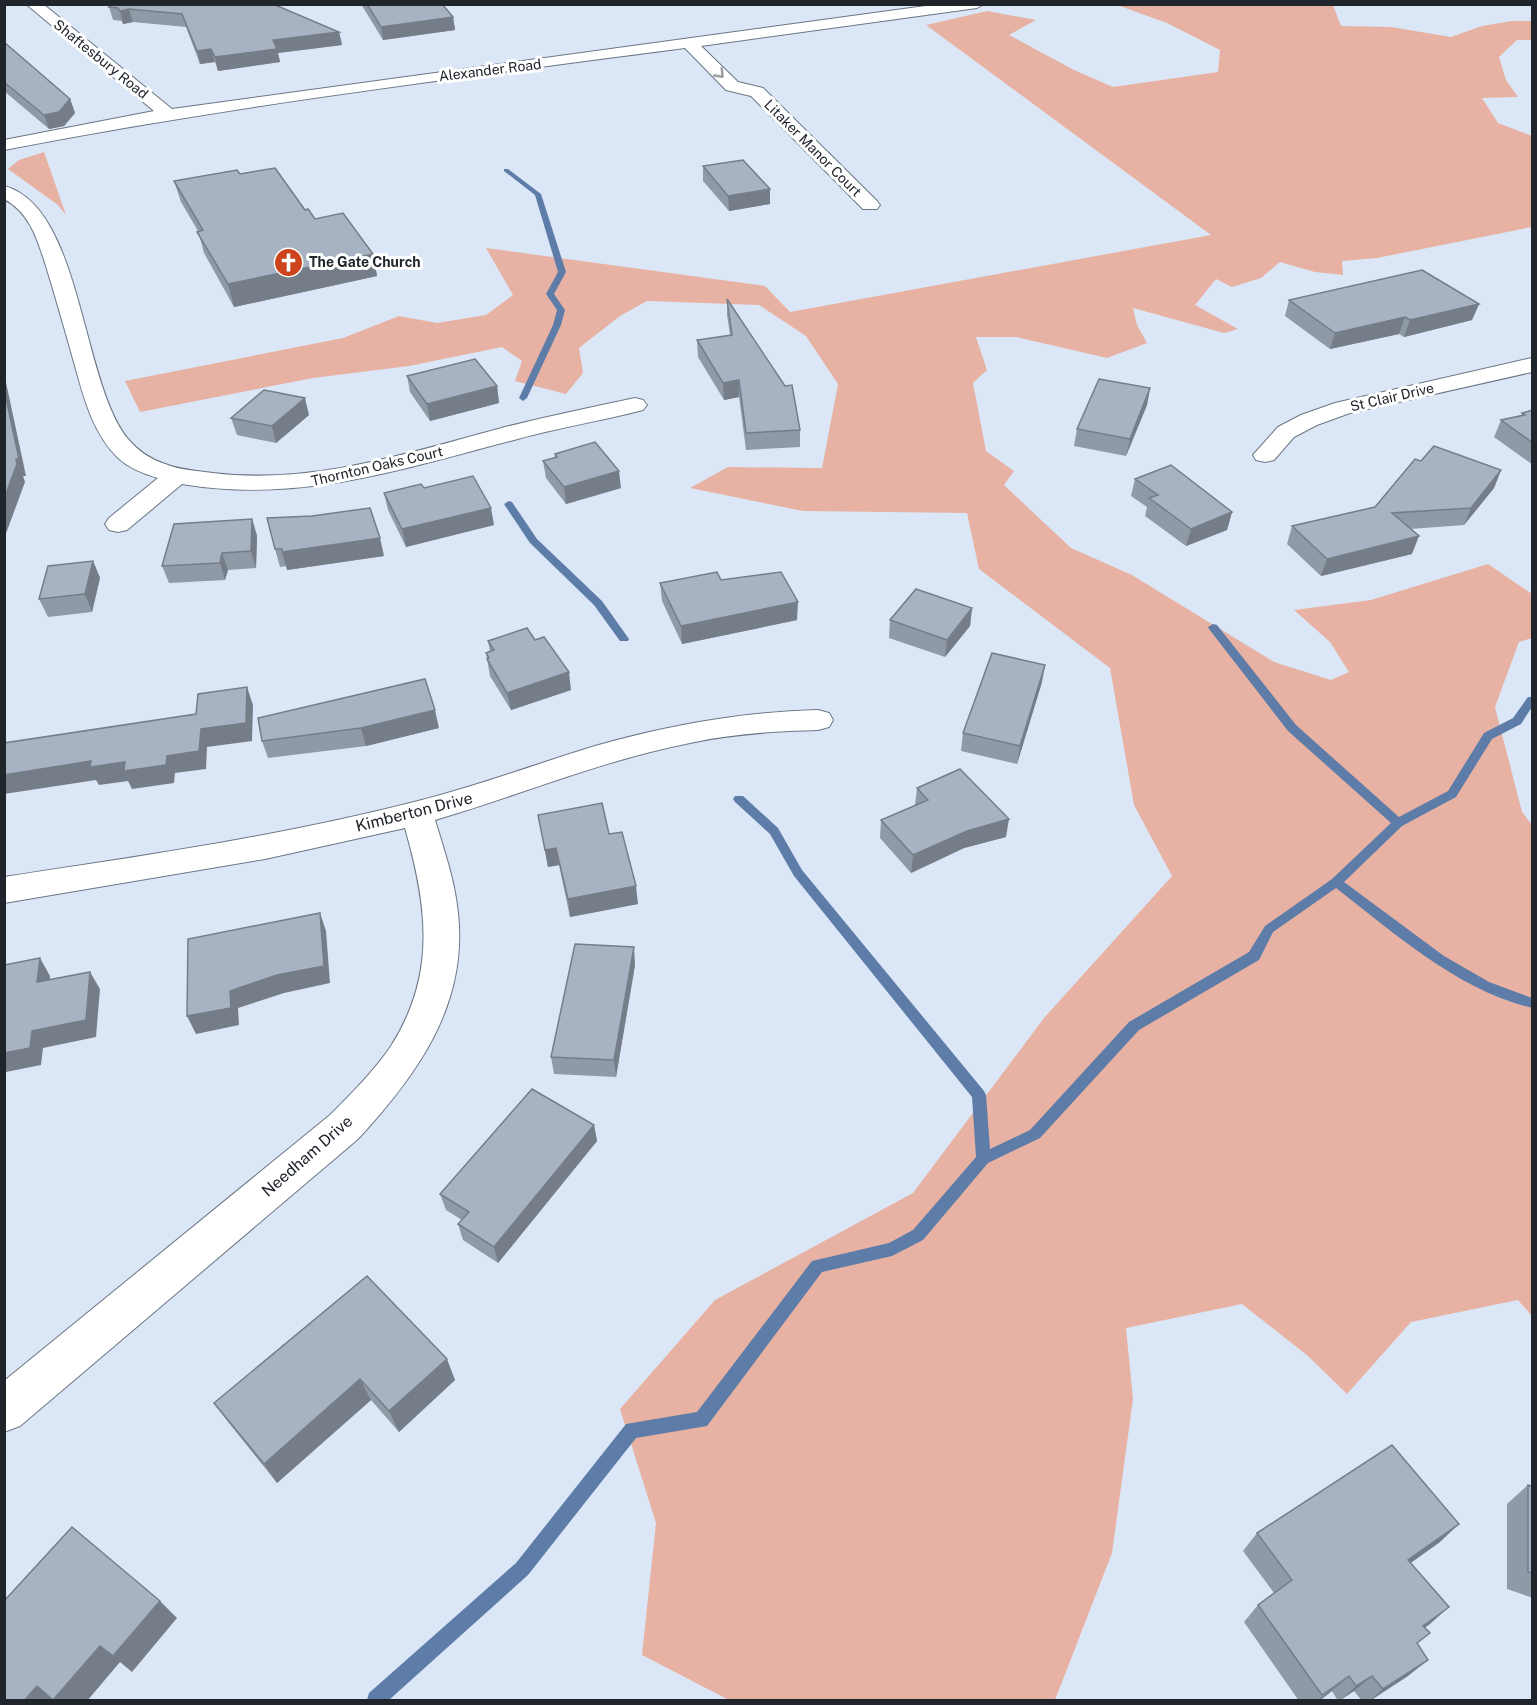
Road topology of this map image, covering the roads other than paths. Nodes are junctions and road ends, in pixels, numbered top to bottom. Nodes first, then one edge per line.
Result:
1 (977, 4) edge
2 (35, 5) edge
3 (690, 44) junction
4 (751, 73) dead end
5 (757, 92) junction
6 (168, 114) junction
7 (4, 146) edge
8 (4, 192) edge
9 (870, 205) dead end
10 (1533, 364) edge
11 (635, 405) dead end
12 (1265, 455) dead end
13 (176, 476) junction
14 (118, 524) dead end
15 (818, 720) dead end
16 (417, 813) junction
17 (4, 890) edge
18 (4, 1410) edge

1 - 3 street, Alexander Road
2 - 6 street, Shaftesbury Road
3 -> 5 street, Litaker Manor Court
3 - 6 street, Alexander Road
4 - 5 street, Litaker Manor Court
5 - 9 street, Litaker Manor Court
6 - 7 street, Alexander Road
8 - 13 street, Thornton Oaks Court
10 - 12 street, St Clair Drive
11 - 13 street, Thornton Oaks Court
13 - 14 street
15 - 16 street, Kimberton Drive
16 - 17 street, Kimberton Drive
16 - 18 street, Needham Drive

